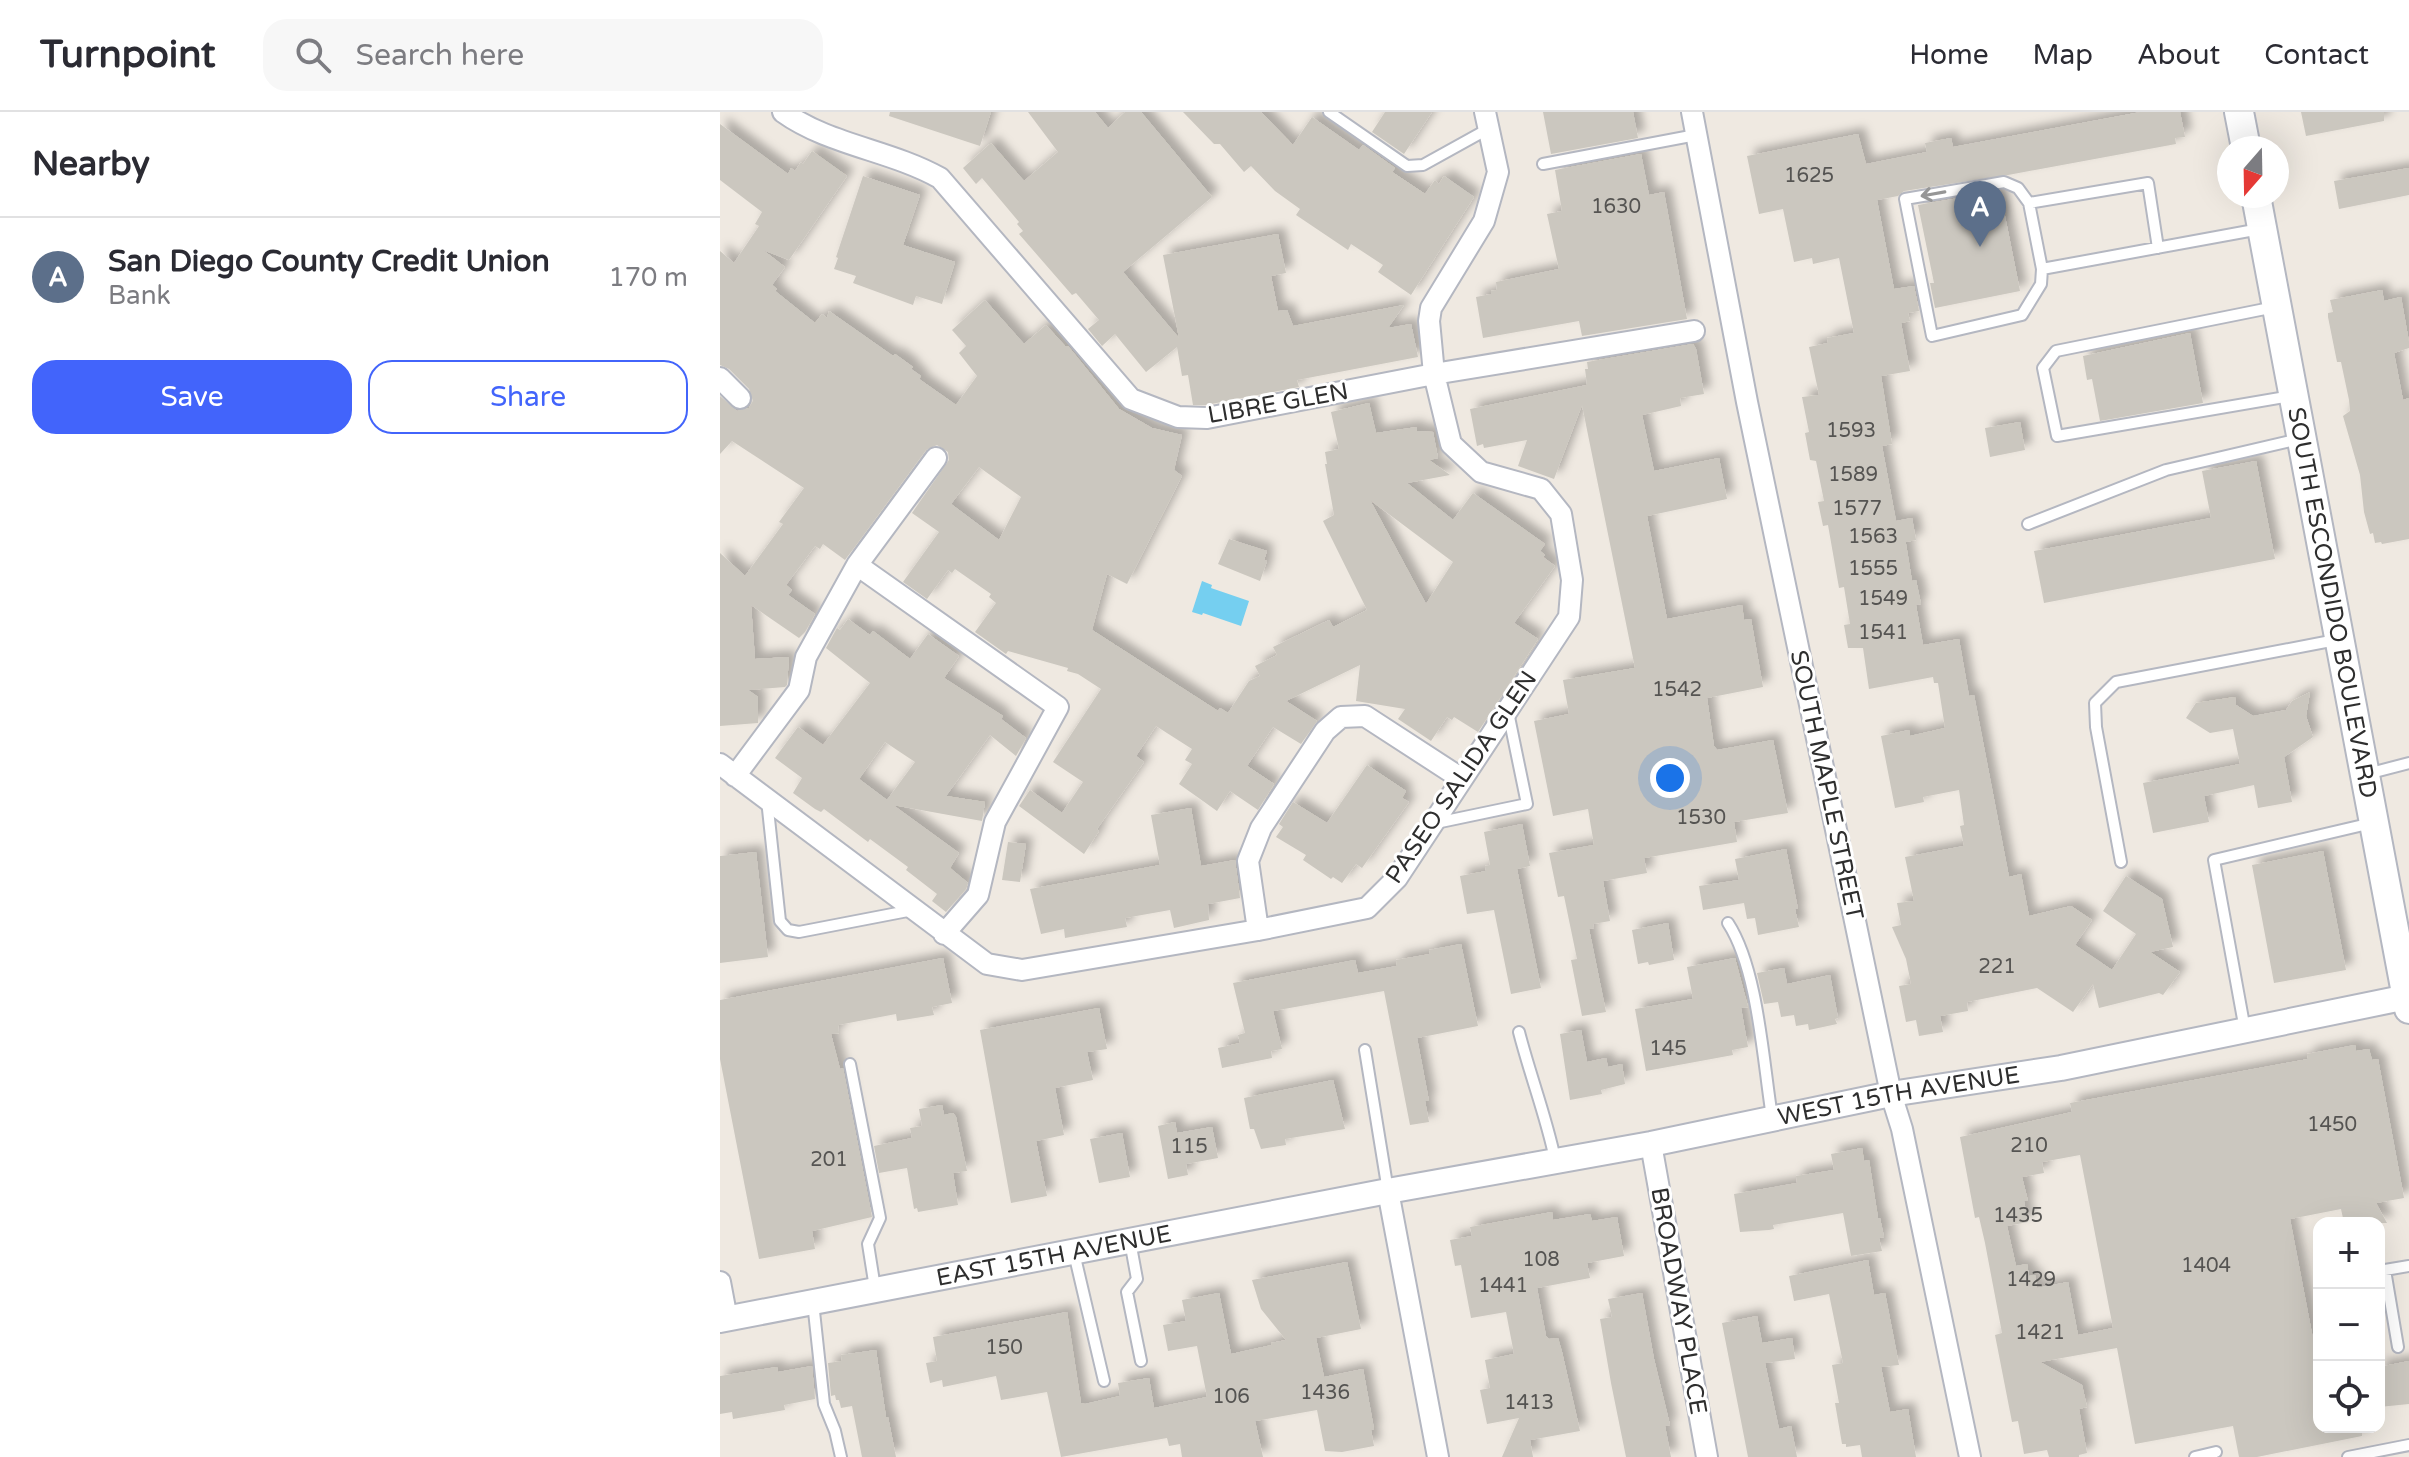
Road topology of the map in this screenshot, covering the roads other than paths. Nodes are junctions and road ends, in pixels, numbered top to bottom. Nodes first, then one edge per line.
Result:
1 (783, 112) edge
2 (1329, 112) edge
3 (1692, 112) edge
4 (2239, 112) edge
5 (1487, 120) edge
6 (1696, 135) junction
7 (2244, 136) edge
8 (1543, 164) dead end
9 (2029, 203) junction
10 (2258, 208) edge
11 (2262, 229) junction
12 (2158, 248) junction
13 (2042, 269) junction
14 (2276, 307) junction
15 (1694, 331) dead end
16 (1434, 374) junction
17 (720, 378) edge
18 (2293, 396) junction
19 (740, 398) dead end
20 (2301, 438) junction
21 (936, 458) dead end
22 (2028, 524) dead end
23 (857, 565) junction
24 (2338, 639) junction
25 (1508, 710) junction
26 (2409, 763) edge
27 (728, 770) edge
28 (2365, 775) junction
29 (1462, 779) junction
30 (767, 800) junction
31 (2374, 823) junction
32 (1433, 824) junction
33 (2121, 862) dead end
34 (913, 910) junction
35 (1728, 923) dead end
36 (1258, 930) junction
37 (944, 934) junction
38 (2408, 1001) edge
39 (2245, 1030) junction
40 (1519, 1032) dead end
41 (1365, 1050) dead end
42 (850, 1064) dead end
43 (1891, 1094) junction
44 (1773, 1119) junction
45 (1651, 1144) junction
46 (1556, 1161) junction
47 (1388, 1191) junction
48 (1130, 1241) junction
49 (1074, 1252) junction
50 (2409, 1266) edge
51 (720, 1282) edge
52 (876, 1290) junction
53 (813, 1302) junction
54 (723, 1320) edge
55 (2398, 1347) dead end
56 (1141, 1361) dead end
57 (1104, 1381) dead end
58 (2409, 1445) edge
59 (2216, 1452) dead end
60 (841, 1457) edge
61 (1438, 1457) edge
62 (1707, 1457) edge
63 (1970, 1457) edge
64 (2195, 1457) edge
65 (2348, 1457) edge

1 - 16 street, LIBRE GLEN
2 - 5 lane
3 - 6 street, SOUTH MAPLE STREET
4 - 7 main road
5 - 16 street, PASEO SALIDA GLEN
6 - 8 lane
6 - 43 street, SOUTH MAPLE STREET
9 - 12 lane
9 - 13 lane
9 -> 13 lane
10 - 11 main road, SOUTH ESCONDIDO BOULEVARD
11 - 12 lane
11 - 14 main road, SOUTH ESCONDIDO BOULEVARD
12 - 13 lane
14 - 18 main road, SOUTH ESCONDIDO BOULEVARD
14 - 18 lane
15 - 16 street, LIBRE GLEN
16 - 25 street, PASEO SALIDA GLEN
17 - 19 street
18 - 20 main road, SOUTH ESCONDIDO BOULEVARD
20 - 22 lane
20 - 24 main road, SOUTH ESCONDIDO BOULEVARD
21 - 23 street
23 - 27 street
23 - 37 street
24 - 28 main road, SOUTH ESCONDIDO BOULEVARD
24 - 33 lane
25 - 29 street, PASEO SALIDA GLEN
25 - 32 lane
26 - 28 lane
27 - 30 street, PASEO SALIDA GLEN
28 - 31 main road, SOUTH ESCONDIDO BOULEVARD
29 - 32 street, PASEO SALIDA GLEN
29 - 36 street
30 - 34 street, PASEO SALIDA GLEN
30 - 34 lane
31 - 38 main road, SOUTH ESCONDIDO BOULEVARD
31 - 39 lane
32 - 36 street, PASEO SALIDA GLEN
34 - 37 street, PASEO SALIDA GLEN
35 - 44 lane
36 - 37 street, PASEO SALIDA GLEN
38 - 39 street, WEST 15TH AVENUE
39 - 43 street, WEST 15TH AVENUE
40 - 46 lane
41 - 47 lane
42 - 52 lane
43 - 44 street, WEST 15TH AVENUE
43 - 63 street, SOUTH MAPLE STREET
44 - 45 street, WEST 15TH AVENUE
45 - 46 street, WEST 15TH AVENUE
45 - 62 street, BROADWAY PLACE
46 - 47 street, WEST 15TH AVENUE
47 - 48 street, EAST 15TH AVENUE
47 - 61 street
48 - 49 street, EAST 15TH AVENUE
48 - 56 lane
49 - 52 street, EAST 15TH AVENUE
49 - 57 lane
50 - 55 lane
51 - 54 street
52 - 53 street, EAST 15TH AVENUE
53 - 54 street, EAST 15TH AVENUE
53 - 60 lane
58 - 65 lane
59 - 64 lane

